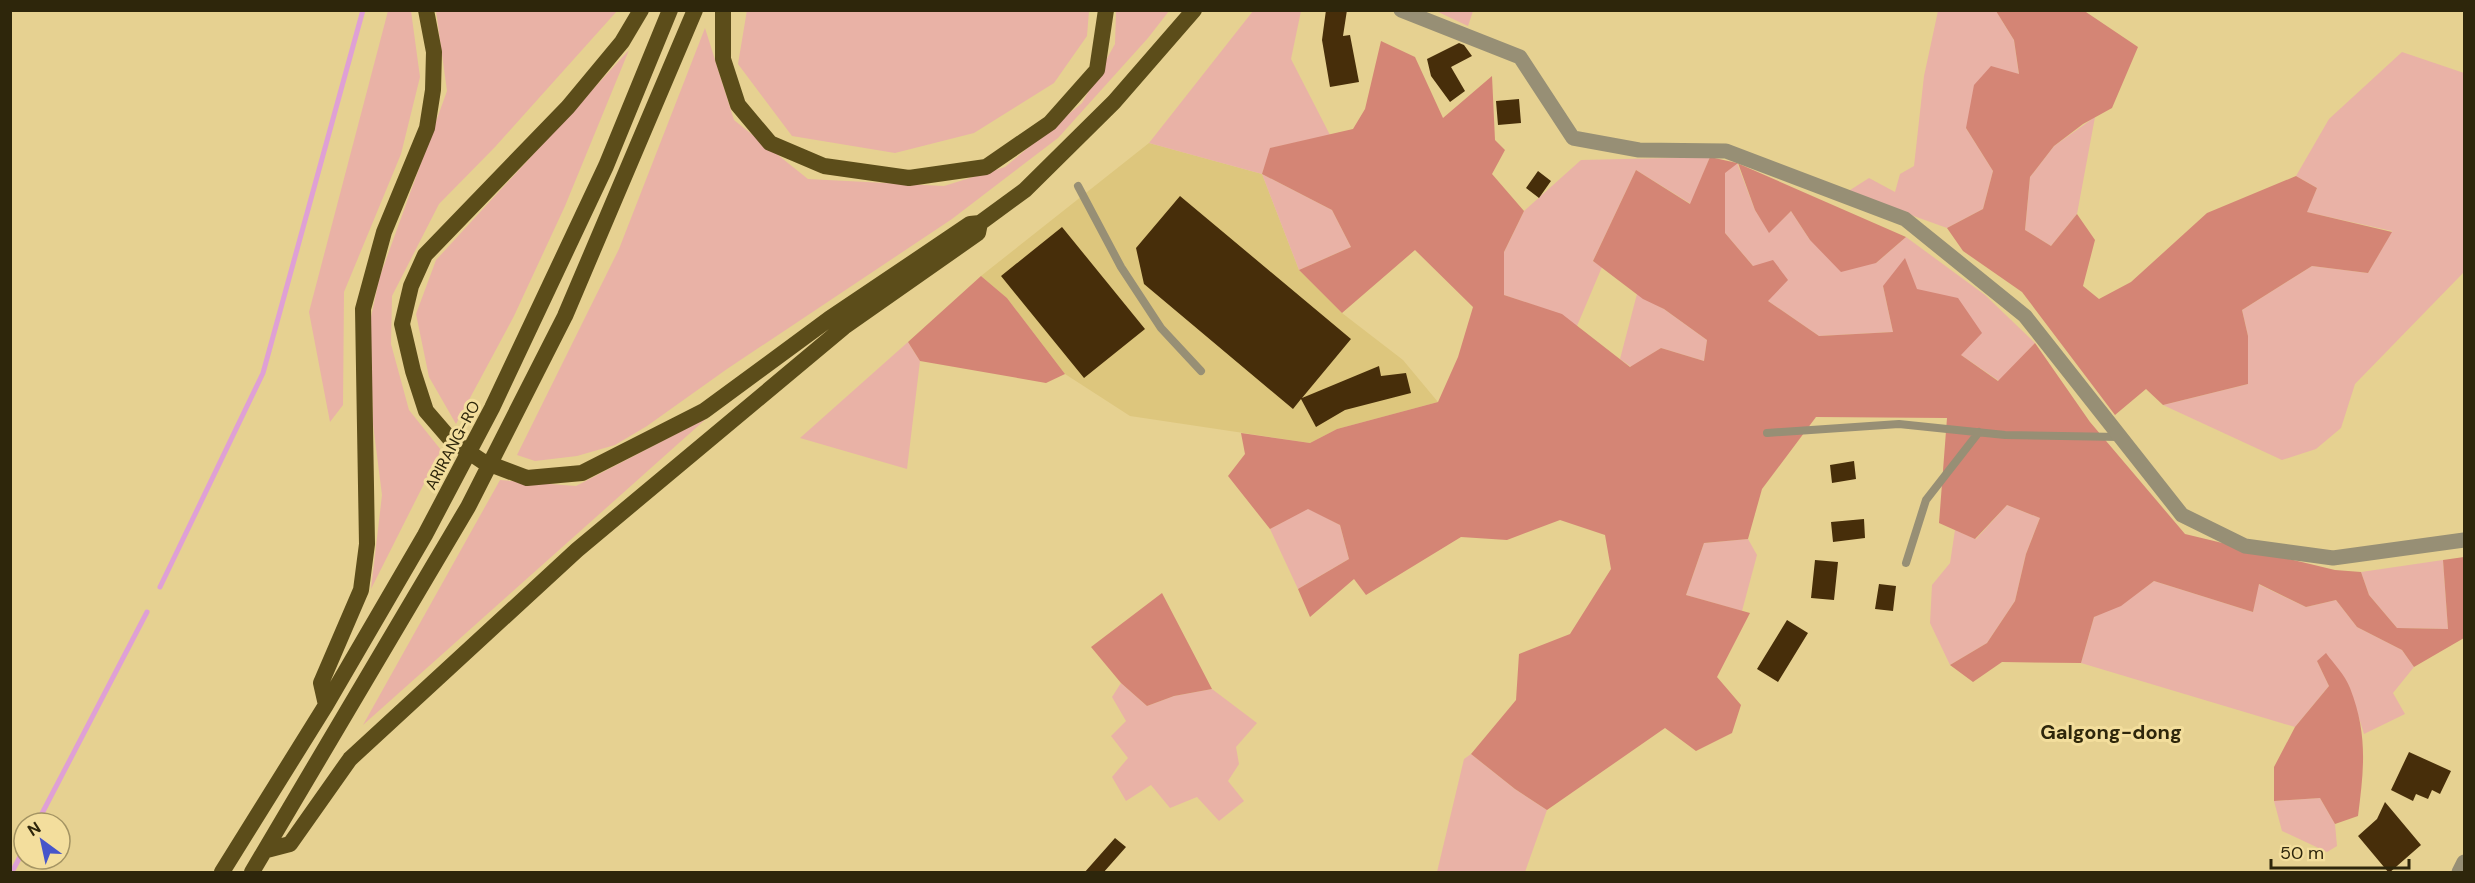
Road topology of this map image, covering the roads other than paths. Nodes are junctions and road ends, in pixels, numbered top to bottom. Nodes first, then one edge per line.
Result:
1 (426, 10) edge
2 (641, 10) edge
3 (670, 10) edge
4 (695, 10) edge
5 (723, 10) edge
6 (1106, 10) edge
7 (1194, 10) edge
8 (1401, 10) edge
9 (1078, 186) dead end
10 (981, 223) junction
11 (1201, 371) dead end
12 (1979, 432) junction
13 (1767, 433) dead end
14 (2120, 437) junction
15 (2464, 540) edge
16 (1906, 563) dead end
17 (326, 705) junction
18 (267, 850) junction
19 (2464, 862) edge
20 (222, 873) edge
21 (252, 873) edge
22 (2460, 873) edge

1 - 17 highway
2 - 10 highway
3 - 17 highway, ARIRANG-RO
4 - 18 highway
5 - 6 highway
7 - 10 highway
8 - 14 street
9 - 11 lane
10 - 18 highway
12 - 13 lane
12 - 14 lane
12 - 16 lane
14 - 15 street
17 - 20 highway, ARIRANG-RO
18 - 21 highway
19 - 22 street

